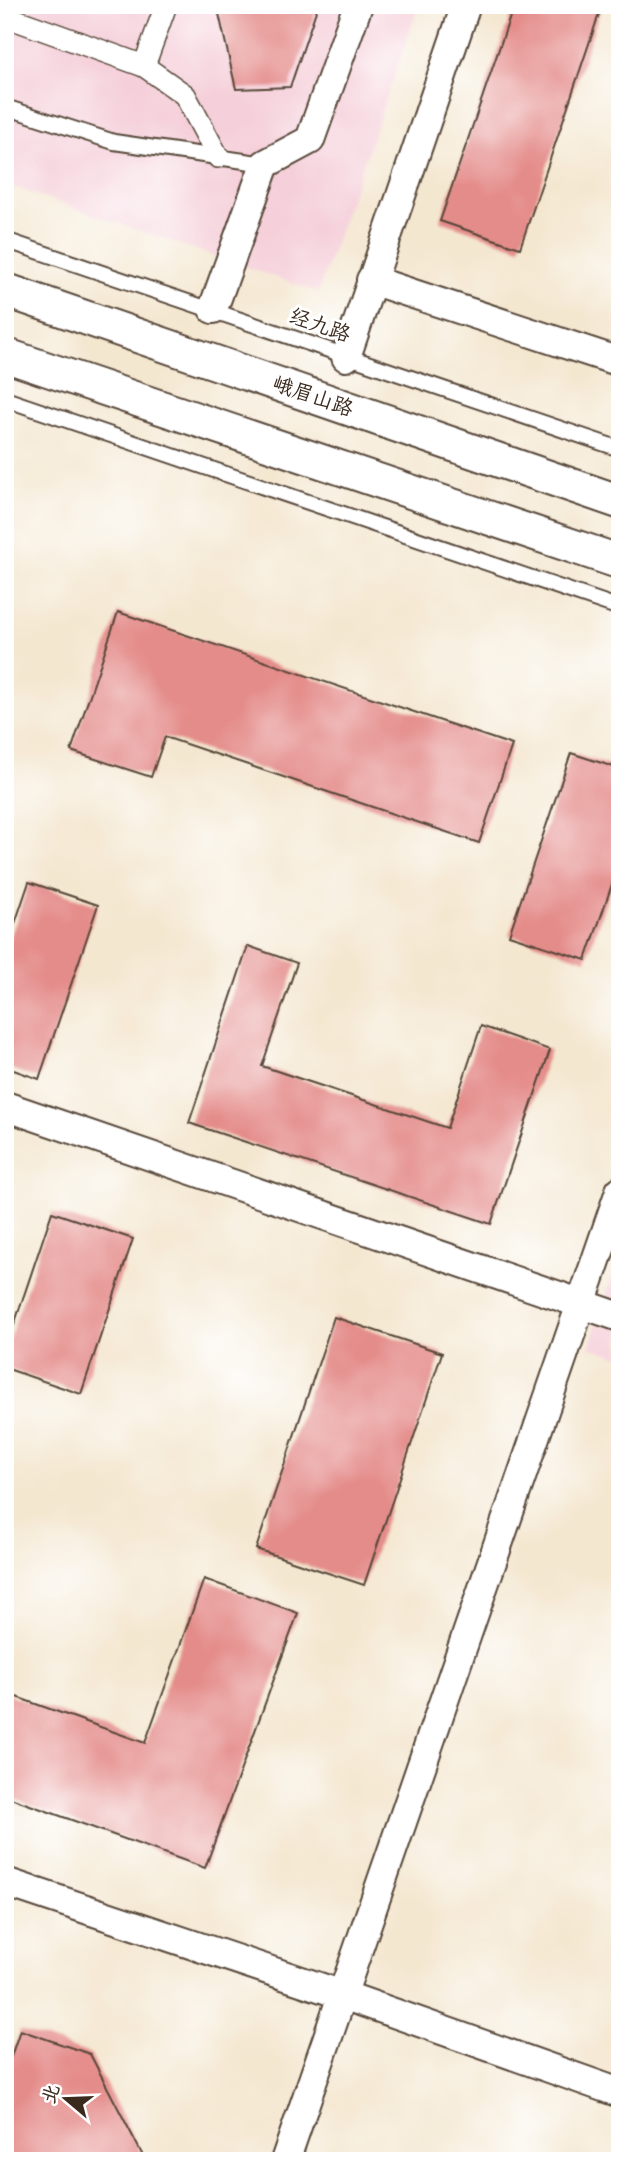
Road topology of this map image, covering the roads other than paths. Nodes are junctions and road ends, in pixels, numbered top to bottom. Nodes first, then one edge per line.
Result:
1 (166, 5) edge
2 (358, 5) edge
3 (466, 5) edge
4 (5, 16) edge
5 (144, 66) junction
6 (5, 107) edge
7 (218, 157) junction
8 (265, 164) junction
9 (5, 240) edge
10 (371, 280) junction
11 (5, 290) edge
12 (213, 309) junction
13 (5, 355) edge
14 (346, 357) junction
15 (620, 362) edge
16 (5, 399) edge
17 (620, 449) edge
18 (620, 502) edge
19 (620, 562) edge
20 (620, 608) edge
21 (5, 1106) edge
22 (620, 1191) edge
23 (581, 1303) junction
24 (620, 1317) edge
25 (5, 1882) edge
26 (343, 1994) junction
27 (620, 2092) edge
28 (285, 2161) edge

1 - 5 street
2 - 8 street
3 - 10 street
4 - 5 street
5 - 7 street
6 - 7 lane
7 - 8 lane
8 - 12 street
9 - 12 lane, 经九路
10 - 14 street
10 - 15 street
11 - 18 street, 峨眉山路
12 - 14 lane, 经九路
13 - 19 street
14 - 17 lane, 经九路
16 - 20 lane
21 - 23 street
22 - 23 street
23 - 24 street
23 - 26 street
25 - 26 street
26 - 27 street
26 - 28 street

